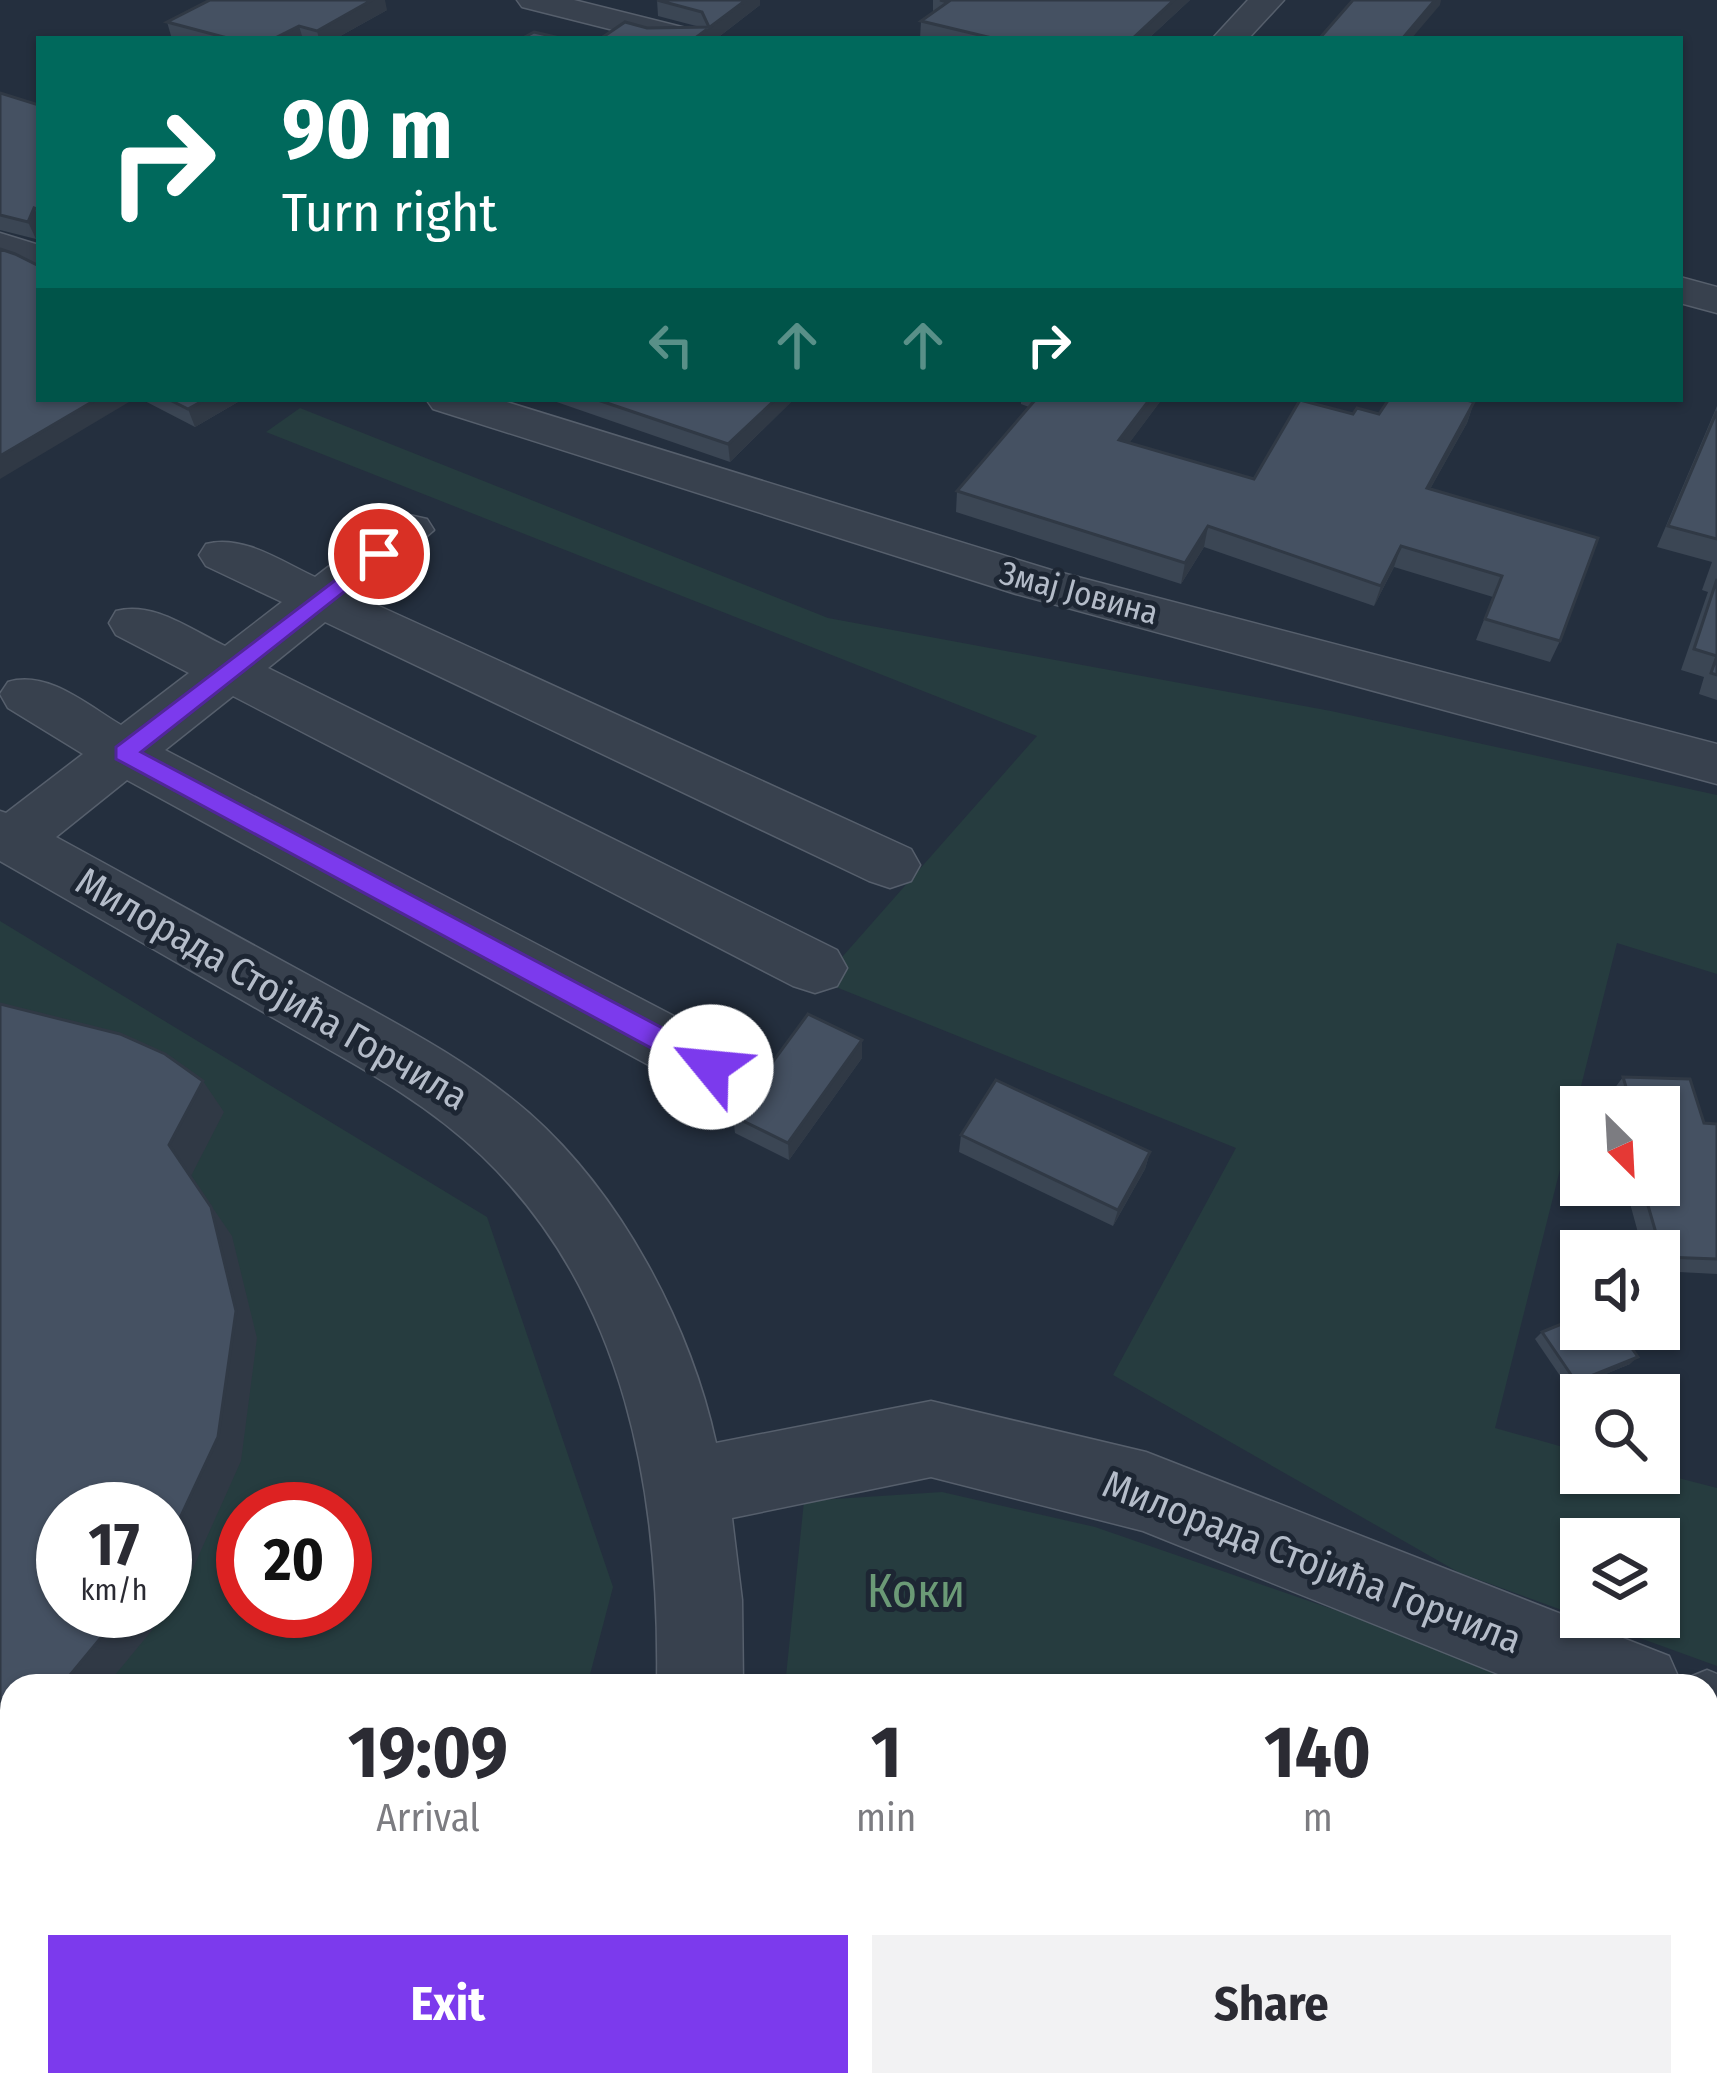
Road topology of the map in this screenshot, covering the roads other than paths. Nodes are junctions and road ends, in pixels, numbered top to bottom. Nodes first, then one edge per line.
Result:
1 (534, 0) edge
2 (1267, 0) edge
3 (588, 6) edge
4 (681, 36) edge
5 (1231, 36) edge
6 (0, 245) edge
7 (36, 258) edge
8 (1683, 291) edge
9 (1717, 300) edge
10 (459, 402) edge
11 (409, 530) dead end
12 (224, 555) dead end
13 (320, 600) junction
14 (135, 622) dead end
15 (229, 671) junction
16 (27, 695) dead end
17 (124, 753) junction
18 (1717, 764) edge
19 (6, 837) edge
20 (890, 865) dead end
21 (815, 968) dead end
22 (711, 1067) dead end
23 (687, 1488) junction
24 (700, 1674) edge
25 (1608, 1674) edge

1 - 3 street
2 - 5 street
3 - 4 street
6 - 7 street
8 - 9 street
10 - 18 street, Змај Јовина
11 - 13 street
12 - 13 street
13 - 15 street
13 - 20 street
14 - 15 street
15 - 17 street
15 - 21 street
16 - 17 street
17 - 19 street
17 - 22 street
19 - 23 street, Милорада Стојића Горчила
23 - 24 street
23 - 25 street, Милорада Стојића Горчила

